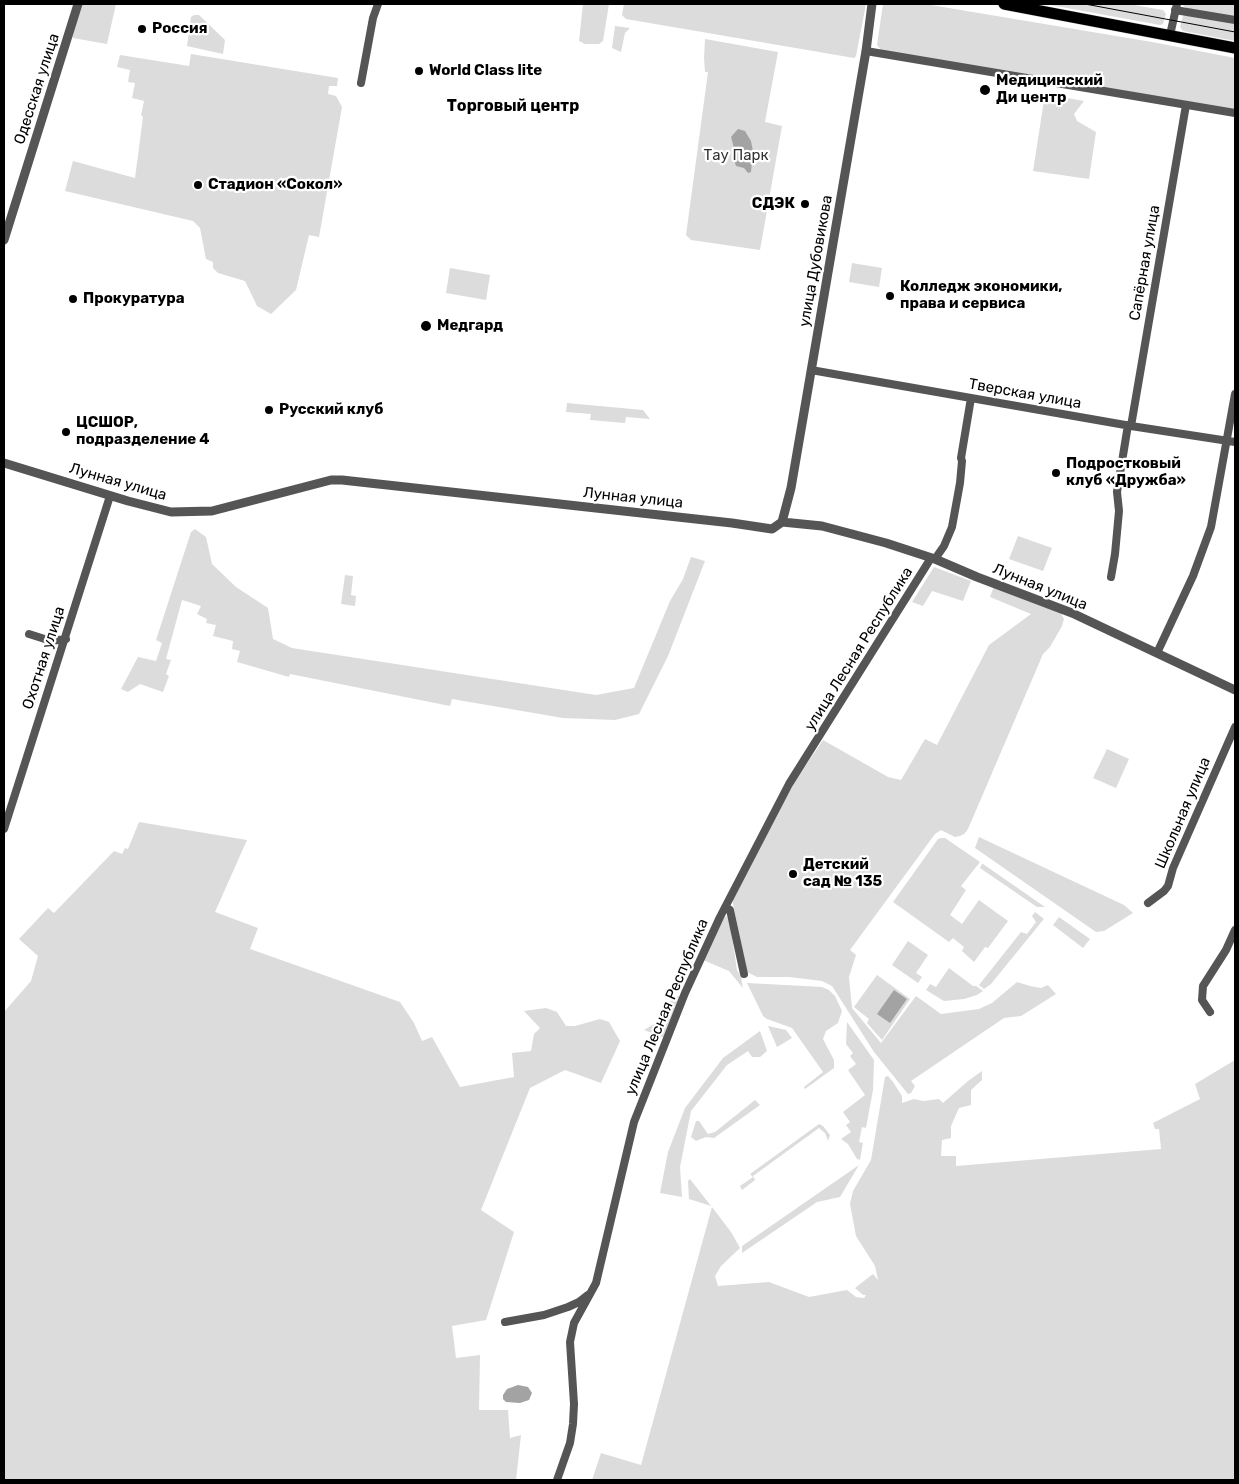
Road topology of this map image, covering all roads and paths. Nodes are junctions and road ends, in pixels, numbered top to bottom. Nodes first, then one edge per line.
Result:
1 (78, 4) edge
2 (378, 4) edge
3 (872, 4) edge
4 (1004, 4) edge
5 (1176, 7) edge
6 (1235, 20) edge
7 (1170, 35) junction
8 (1235, 48) edge
9 (866, 51) junction
10 (361, 83) dead end
11 (1186, 105) junction
12 (1235, 113) edge
13 (4, 240) edge
14 (811, 370) junction
15 (1235, 394) edge
16 (971, 398) junction
17 (1130, 426) junction
18 (1231, 442) edge
19 (4, 463) edge
20 (110, 496) junction
21 (782, 522) junction
22 (933, 558) junction
23 (1111, 577) dead end
24 (29, 634) dead end
25 (66, 639) junction
26 (1157, 653) junction
27 (1235, 690) edge
28 (1235, 727) edge
29 (4, 829) edge
30 (1148, 903) dead end
31 (726, 907) junction
32 (1235, 930) edge
33 (1229, 944) junction
34 (1235, 950) edge
35 (744, 974) dead end
36 (1210, 1012) dead end
37 (592, 1292) junction
38 (504, 1322) dead end
39 (557, 1480) edge

1 - 13 street, Одесская улица
2 - 10 street
3 - 9 street, улица Дубовикова
4 - 7 main road
5 - 6 street
5 - 7 street
7 - 8 main road
9 - 11 street
9 - 14 street, улица Дубовикова
11 - 12 street
11 - 17 street, Сапёрная улица
14 - 16 street, Тверская улица
14 - 21 street, улица Дубовикова
15 - 18 street
16 - 17 street, Тверская улица
16 - 22 street, улица Лесная Республика
17 - 18 street, Тверская улица
17 - 23 street, Сапёрная улица
18 - 26 street
19 - 20 street, Лунная улица
20 - 21 street, Лунная улица
20 - 25 street, Охотная улица
21 - 22 street, Лунная улица
22 - 26 street, Лунная улица
22 - 31 street, улица Лесная Республика
24 - 25 street
25 - 29 street, Охотная улица
26 - 27 street, Лунная улица
28 - 30 street, Школьная улица
31 - 35 street
31 - 37 street, улица Лесная Республика
32 - 33 street
33 - 34 street
33 - 36 street
37 - 38 street
37 - 39 street, улица Лесная Республика

